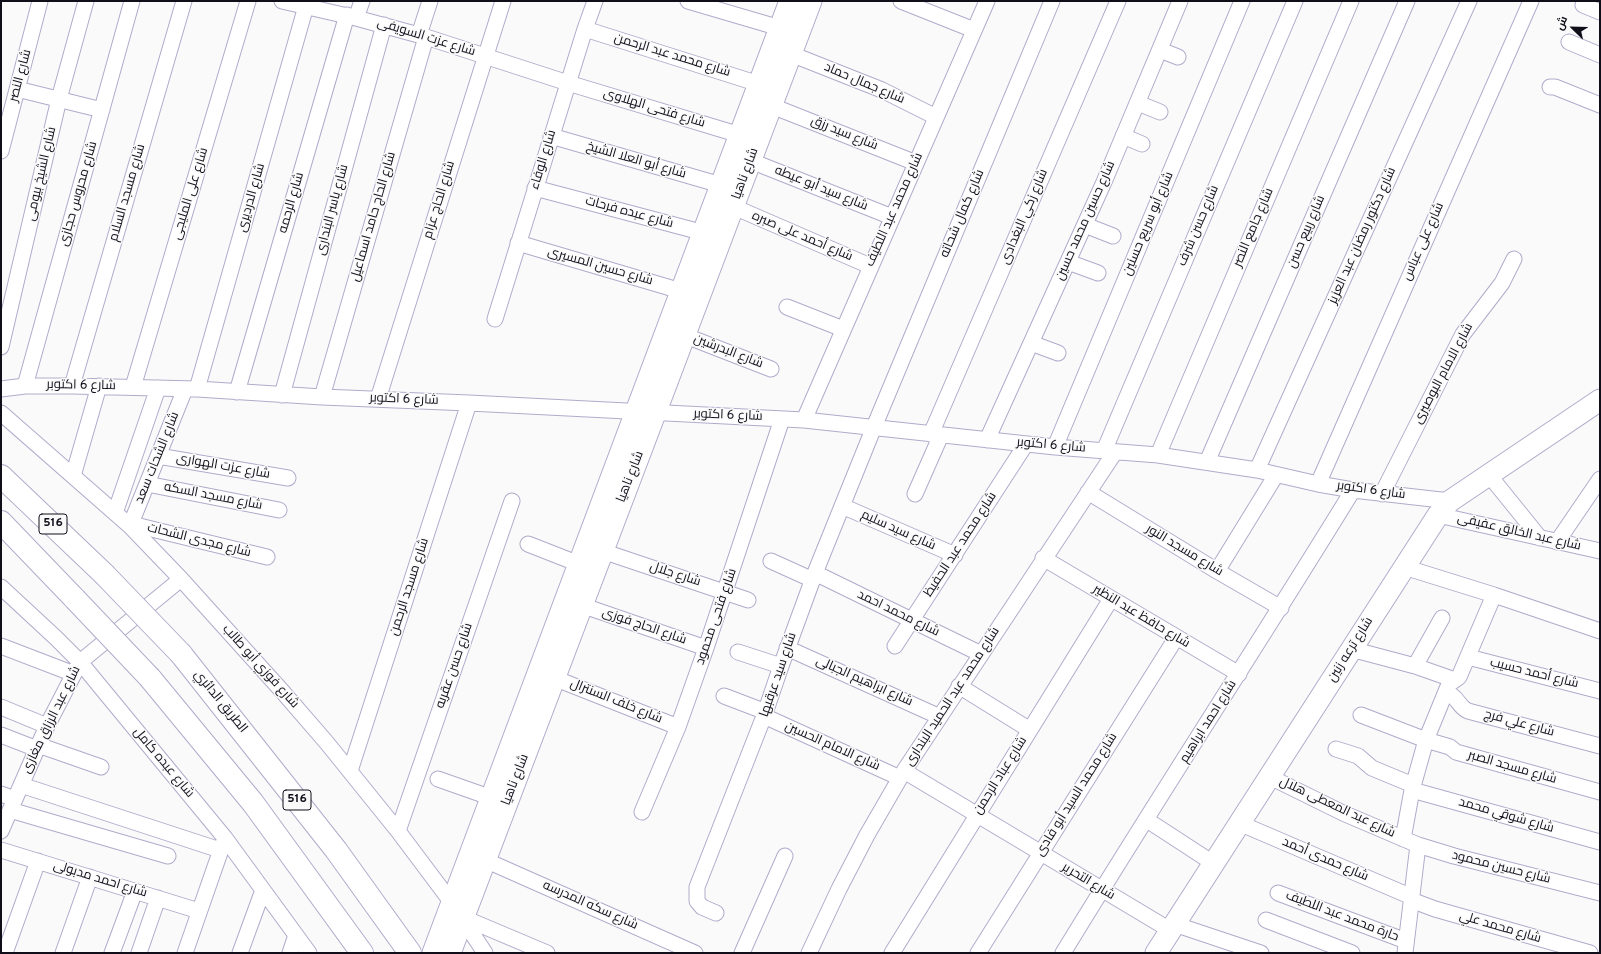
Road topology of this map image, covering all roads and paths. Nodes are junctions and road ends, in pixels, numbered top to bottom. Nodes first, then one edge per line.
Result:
1 (40, 1) edge
2 (86, 1) edge
3 (132, 1) edge
4 (184, 1) edge
5 (248, 1) edge
6 (282, 1) edge
7 (362, 1) edge
8 (430, 1) edge
9 (503, 1) edge
10 (595, 1) edge
11 (688, 1) edge
12 (790, 1) edge
13 (811, 1) edge
14 (901, 1) edge
15 (987, 1) edge
16 (1052, 1) edge
17 (1118, 1) edge
18 (1180, 1) edge
19 (1242, 1) edge
20 (1295, 1) edge
21 (1351, 1) edge
22 (1407, 1) edge
23 (1469, 1) edge
24 (1531, 1) edge
25 (1583, 5) dead end
26 (306, 6) junction
27 (1600, 12) edge
28 (351, 17) junction
29 (384, 25) junction
30 (780, 28) junction
31 (585, 29) junction
32 (974, 30) junction
33 (422, 36) junction
34 (1569, 42) dead end
35 (1160, 50) junction
36 (791, 54) junction
37 (1600, 55) edge
38 (485, 56) junction
39 (1178, 57) dead end
40 (568, 84) junction
41 (759, 84) junction
42 (1550, 87) dead end
43 (17, 89) junction
44 (59, 100) junction
45 (1138, 103) junction
46 (1600, 105) edge
47 (772, 106) junction
48 (102, 110) junction
49 (1160, 112) dead end
50 (936, 117) junction
51 (740, 135) junction
52 (551, 136) junction
53 (1124, 136) junction
54 (1142, 144) dead end
55 (1, 151) edge
56 (751, 161) junction
57 (916, 163) junction
58 (721, 186) junction
59 (535, 188) junction
60 (734, 207) junction
61 (892, 217) junction
62 (1085, 224) junction
63 (713, 235) junction
64 (1114, 236) dead end
65 (518, 243) junction
66 (1514, 259) dead end
67 (1068, 262) junction
68 (870, 266) junction
69 (1098, 273) dead end
70 (681, 291) junction
71 (786, 307) dead end
72 (495, 319) dead end
73 (843, 329) junction
74 (686, 336) junction
75 (1031, 343) junction
76 (1, 347) edge
77 (1058, 353) dead end
78 (771, 369) dead end
79 (25, 386) junction
80 (72, 386) junction
81 (99, 386) junction
82 (133, 387) junction
83 (158, 388) junction
84 (1, 389) edge
85 (191, 389) junction
86 (237, 392) junction
87 (282, 395) junction
88 (322, 397) junction
89 (378, 399) junction
90 (1600, 400) edge
91 (469, 403) junction
92 (1, 413) edge
93 (646, 413) junction
94 (782, 419) junction
95 (804, 420) junction
96 (874, 427) junction
97 (936, 434) junction
98 (987, 440) junction
99 (1026, 444) junction
100 (1055, 447) junction
101 (1109, 451) junction
102 (1158, 455) junction
103 (158, 456) junction
104 (1207, 462) junction
105 (1257, 470) junction
106 (1276, 475) junction
107 (1489, 475) junction
108 (1, 476) edge
109 (73, 476) junction
110 (288, 478) dead end
111 (1600, 479) edge
112 (147, 484) junction
113 (1318, 484) junction
114 (1353, 490) junction
115 (1088, 492) junction
116 (915, 494) dead end
117 (1382, 494) junction
118 (512, 501) dead end
119 (842, 506) junction
120 (1444, 508) junction
121 (279, 510) dead end
122 (115, 512) junction
123 (1, 522) edge
124 (131, 525) junction
125 (1540, 538) junction
126 (1557, 542) junction
127 (528, 544) dead end
128 (602, 551) junction
129 (1600, 551) edge
130 (955, 555) junction
131 (267, 557) dead end
132 (1043, 558) junction
133 (771, 561) dead end
134 (579, 564) junction
135 (1404, 567) junction
136 (1217, 571) junction
137 (814, 577) junction
138 (181, 579) junction
139 (1, 587) edge
140 (726, 592) junction
141 (1494, 595) junction
142 (1111, 599) junction
143 (748, 600) dead end
144 (581, 605) junction
145 (1281, 608) junction
146 (1442, 618) dead end
147 (912, 620) junction
148 (1600, 631) edge
149 (562, 635) junction
150 (1176, 638) junction
151 (1, 646) edge
152 (895, 646) dead end
153 (706, 648) junction
154 (787, 648) junction
155 (1351, 648) junction
156 (738, 652) dead end
157 (981, 654) junction
158 (1468, 657) junction
159 (781, 666) junction
160 (1415, 666) junction
161 (77, 668) junction
162 (1239, 674) junction
163 (554, 678) junction
164 (1455, 680) junction
165 (959, 686) junction
166 (1600, 691) edge
167 (1446, 692) junction
168 (724, 696) dead end
169 (1, 708) edge
170 (765, 714) junction
171 (1361, 715) dead end
172 (940, 717) junction
173 (47, 726) junction
174 (678, 727) junction
175 (1030, 730) junction
176 (1, 734) edge
177 (1426, 740) junction
178 (1600, 746) edge
179 (38, 747) junction
180 (1336, 749) dead end
181 (101, 767) dead end
182 (350, 771) junction
183 (902, 774) junction
184 (1270, 777) junction
185 (438, 779) dead end
186 (1412, 787) junction
187 (1600, 792) edge
188 (12, 797) edge
189 (492, 798) junction
190 (642, 812) dead end
191 (977, 815) junction
192 (1147, 820) junction
193 (1239, 823) junction
194 (2, 828) edge
195 (398, 831) junction
196 (1403, 839) junction
197 (1600, 842) edge
198 (223, 844) junction
199 (1418, 845) junction
200 (1, 850) edge
201 (1040, 853) junction
202 (168, 856) dead end
203 (785, 856) dead end
204 (485, 860) junction
205 (38, 861) junction
206 (1213, 863) junction
207 (90, 877) junction
208 (263, 890) junction
209 (1101, 890) junction
210 (135, 891) junction
211 (1278, 893) dead end
212 (1600, 893) edge
213 (158, 898) junction
214 (1411, 898) junction
215 (199, 911) junction
216 (716, 913) dead end
217 (460, 914) junction
218 (1266, 920) dead end
219 (7, 927) edge
220 (1172, 927) junction
221 (296, 935) junction
222 (1406, 947) edge
223 (409, 952) edge
224 (4, 953) edge
225 (63, 953) edge
226 (112, 953) edge
227 (139, 953) edge
228 (184, 953) edge
229 (240, 953) edge
230 (290, 953) edge
231 (309, 953) edge
232 (362, 953) edge
233 (433, 953) edge
234 (450, 953) edge
235 (485, 953) edge
236 (547, 953) edge
237 (695, 953) edge
238 (742, 953) edge
239 (809, 953) edge
240 (892, 953) edge
241 (978, 953) edge
242 (1063, 953) edge
243 (1156, 953) edge
244 (1260, 953) edge
245 (1352, 953) edge
246 (1590, 953) edge

1 - 43 street, شارع النصر
2 - 44 street, شارع الشيخ بيومى
3 - 48 street, شارع محروس حجازى
4 - 80 street, شارع مسجد السلام
5 - 82 street, شارع على المليجى
6 - 26 street, شارع عزت السويفى
7 - 28 street, شارع الرحمه
8 - 33 street, شارع الحاج حامد اسماعيل
9 - 38 street, شارع الحاج عزام
10 - 31 street, شارع الوفاء
11 - 30 street
12 - 30 main road, شارع ناهيا
13 - 36 main road, شارع ناهيا
14 - 32 street
15 - 32 street, شارع محمد عبد اللطيف
16 - 96 street, شارع كمال شحاته
17 - 97 street, شارع زكي البغدادى
18 - 35 street, شارع حسين محمد حسين
19 - 100 street, شارع أبو سريع حسنين
20 - 101 street, شارع حسن شرف
21 - 102 street, شارع جامع النصر
22 - 104 street, شارع ربيع حسن
23 - 105 street, شارع دكتور رمضان عبد العزيز
24 - 113 street, شارع على عباس
25 - 27 street
26 - 28 street, شارع عزت السويفى
26 - 85 street, شارع الدرديرى
28 - 29 street, شارع عزت السويفى
28 - 86 street, شارع الرحمه
29 - 33 street, شارع عزت السويفى
29 - 87 street, شارع ياسر البندارى
30 - 41 main road, شارع ناهيا
31 - 40 street, شارع الوفاء
31 - 41 street, شارع محمد عبد الرحمن
32 - 50 street, شارع محمد عبد اللطيف
33 - 38 street, شارع عزت السويفى
33 - 88 street, شارع الحاج حامد اسماعيل
34 - 37 street
35 - 39 street
35 - 45 street, شارع حسين محمد حسين
36 - 47 main road, شارع ناهيا
36 - 50 street, شارع جمال حماد
38 - 40 street, شارع عزت السويفى
38 - 89 street, شارع الحاج عزام
40 - 51 street, شارع فتحى الهلاوى
40 - 52 street, شارع الوفاء
41 - 51 main road, شارع ناهيا
42 - 46 street
43 - 44 street
43 - 55 street, شارع النصر
44 - 48 street
44 - 76 street, شارع الشيخ بيومى
45 - 49 street
45 - 53 street, شارع حسين محمد حسين
47 - 56 main road, شارع ناهيا
47 - 57 street, شارع سيد رزق
48 - 79 street, شارع محروس حجازى
50 - 57 street, شارع محمد عبد اللطيف
51 - 58 main road, شارع ناهيا
52 - 58 street, شارع أبو العلا الشيخ
52 - 59 street, شارع الوفاء
53 - 54 street
53 - 62 street, شارع حسين محمد حسين
56 - 60 main road, شارع ناهيا
56 - 61 street, شارع سيد أبو عيطه
57 - 61 street, شارع محمد عبد اللطيف
58 - 63 main road, شارع ناهيا
59 - 63 street, شارع عبده فرحات
59 - 65 street, شارع الوفاء
60 - 63 main road, شارع ناهيا
60 - 68 street, شارع أحمد على صبره
61 - 68 street, شارع محمد عبد اللطيف
62 - 64 street
62 - 67 street, شارع حسين محمد حسين
63 - 70 main road, شارع ناهيا
63 - 74 main road, شارع ناهيا
65 - 70 street, شارع حسين المسيرى
65 - 72 street, شارع الوفاء
66 - 117 street, شارع الامام البوصيرى
67 - 69 street
67 - 75 street, شارع حسين محمد حسين
68 - 73 street, شارع محمد عبد اللطيف
70 - 93 main road, شارع ناهيا
71 - 73 street
73 - 95 street, شارع محمد عبد اللطيف
74 - 78 street, شارع البدرشين
74 - 93 main road, شارع ناهيا
75 - 77 street
75 - 98 street, شارع حسين محمد حسين
79 - 80 street, شارع 6 اكتوبر
79 - 84 street, شارع 6 اكتوبر
80 - 81 street, شارع 6 اكتوبر
81 - 82 street, شارع 6 اكتوبر
81 - 109 street
82 - 83 street, شارع 6 اكتوبر
83 - 85 street, شارع 6 اكتوبر
83 - 122 street
85 - 86 street, شارع 6 اكتوبر
85 - 103 street, شارع الشحات سعد
86 - 87 street, شارع 6 اكتوبر
87 - 88 street, شارع 6 اكتوبر
88 - 89 street, شارع 6 اكتوبر
89 - 91 street, شارع 6 اكتوبر
90 - 107 main road, شارع ترعه زنين
91 - 93 street, شارع 6 اكتوبر
91 - 182 street, شارع مسجد الرحمن
92 - 109 street, شارع فوزي أبو طالب
93 - 94 street, شارع 6 اكتوبر
93 - 128 main road, شارع ناهيا
93 - 134 main road, شارع ناهيا
94 - 95 street, شارع 6 اكتوبر
94 - 140 street, شارع فتحى محمود
95 - 96 street, شارع 6 اكتوبر
96 - 97 street, شارع 6 اكتوبر
96 - 119 street, شارع سيد عرقبها
97 - 98 street, شارع 6 اكتوبر
97 - 116 street, شارع زكي البغدادى
98 - 99 street, شارع 6 اكتوبر
99 - 100 street, شارع 6 اكتوبر
99 - 130 street, شارع محمد عبد الحفيظ
100 - 101 street, شارع 6 اكتوبر
101 - 102 street, شارع 6 اكتوبر
101 - 115 street, شارع محمد عبد الحميد البندارى
102 - 104 street, شارع 6 اكتوبر
103 - 110 street, شارع عزت الهوارى
103 - 112 street, شارع الشحات سعد
104 - 105 street, شارع 6 اكتوبر
105 - 106 street, شارع 6 اكتوبر
106 - 113 street, شارع 6 اكتوبر
106 - 136 street
107 - 120 main road, شارع ترعه زنين
107 - 125 street
108 - 223 highway, الطريق الدائري / 516, bridge
109 - 122 street, شارع فوزي أبو طالب
111 - 126 street
112 - 121 street, شارع مسجد السكه
112 - 124 street, شارع الشحات سعد
113 - 114 street, شارع 6 اكتوبر
114 - 117 street, شارع 6 اكتوبر
114 - 145 street, شارع احمد ابراهيم
115 - 132 street, شارع محمد عبد الحميد البندارى
115 - 136 street, شارع مسجد النور
117 - 120 street, شارع 6 اكتوبر
118 - 195 street, شارع حسن عقربه
119 - 130 street, شارع سيد سليم
119 - 137 street, شارع سيد عرقبها
120 - 125 street, شارع عبد الخالق عفيفى
120 - 135 main road, شارع ترعه زنين
122 - 124 street, شارع فوزي أبو طالب
123 - 232 highway, 516, bridge
124 - 131 street, شارع مجدى الشحات
124 - 138 street, شارع فوزي أبو طالب
125 - 126 street, شارع عبد الخالق عفيفى
126 - 129 street, شارع عبد الخالق عفيفى
127 - 134 street
128 - 140 street, شارع جلال
128 - 144 main road, شارع ناهيا
130 - 147 street, شارع محمد عبد الحفيظ
132 - 142 street, شارع حافظ عبد النظير
132 - 157 street, شارع محمد عبد الحميد البندارى
133 - 137 street, شارع محمد احمد
134 - 149 main road, شارع ناهيا
135 - 141 street
135 - 155 main road, شارع ترعه زنين
136 - 145 street, شارع مسجد النور
137 - 147 street, شارع محمد احمد
137 - 154 street, شارع سيد عرقبها
138 - 161 street, شارع عبد الرزاق مغازى
138 - 182 street, شارع فوزي أبو طالب
139 - 161 street, شارع عبده كامل
140 - 143 street, شارع جلال
140 - 153 street, شارع فتحى محمود
141 - 148 street
141 - 158 street
142 - 150 street, شارع حافظ عبد النظير
142 - 175 street, شارع عباد الرحمن
144 - 149 main road, شارع ناهيا
144 - 153 street, شارع الحاج فوزى
145 - 162 street, شارع احمد ابراهيم
146 - 160 street
147 - 152 street, شارع محمد عبد الحفيظ
147 - 157 street, شارع محمد احمد
149 - 163 main road, شارع ناهيا
149 - 189 main road, شارع ناهيا
150 - 162 street, شارع حافظ عبد النظير
150 - 201 street, شارع محمد السيد أبو فادى
151 - 161 street
153 - 174 street, شارع فتحى محمود
154 - 159 street, شارع سيد عرقبها
154 - 172 street, شارع ابراهيم الجبالى
155 - 160 street
155 - 184 main road, شارع ترعه زنين
156 - 159 street
157 - 165 street, شارع محمد عبد الحميد البندارى
158 - 164 street
158 - 166 street, شارع أحمد حسيب
159 - 170 street, شارع سيد عرقبها
160 - 164 street
161 - 173 street, شارع عبد الرزاق مغازى
161 - 198 street, شارع عبده كامل
162 - 192 street, شارع احمد ابراهيم
163 - 174 street, شارع خلف السنترال
163 - 204 main road, شارع ناهيا
164 - 167 street
165 - 172 street, شارع محمد عبد الحميد البندارى
165 - 175 street
167 - 177 street
167 - 178 street, شارع علي فرج
168 - 170 street, شارع الامام الحسين
169 - 173 street
170 - 183 street, شارع الامام الحسين
170 - 216 street, شارع سيد عرقبها
171 - 177 street, شارع مسجد الصبر
172 - 183 street, شارع محمد عبد الحميد البندارى
173 - 179 street, شارع عبد الرزاق مغازى
174 - 190 street, شارع فتحى محمود
175 - 191 street, شارع عباد الرحمن
176 - 179 street
177 - 186 street
177 - 187 street, شارع مسجد الصبر
179 - 181 street
179 - 188 street, شارع عبد الرزاق مغازى
180 - 186 street, شارع شوقي محمد
182 - 195 street, شارع فوزي أبو طالب
183 - 191 street, شارع التحرير
183 - 239 street, شارع محمد عبد الحميد البندارى
184 - 193 main road, شارع ترعه زنين
184 - 196 street, شارع عبد المعطى هلال
185 - 189 street
186 - 196 street
186 - 197 street, شارع شوقي محمد
188 - 194 street, شارع عبد الرزاق مغازى
188 - 198 street
188 - 202 street
189 - 217 main road, شارع ناهيا
191 - 201 street, شارع التحرير
191 - 240 street, شارع عباد الرحمن
192 - 206 street
192 - 209 street, شارع احمد ابراهيم
193 - 206 main road, شارع ترعه زنين
193 - 214 street, شارع حمدى أحمد
195 - 217 street, شارع فوزي أبو طالب
196 - 199 street, شارع حسين محمود
198 - 208 street, شارع عبده كامل
198 - 215 street
199 - 212 street, شارع حسين محمود
199 - 214 street
200 - 205 street, شارع احمد مدبولى
201 - 209 street, شارع التحرير
201 - 241 street, شارع محمد السيد أبو فادى
203 - 238 street
204 - 217 main road, شارع ناهيا
204 - 237 street, شارع سكه المدرسه
205 - 207 street, شارع احمد مدبولى
205 - 219 street
206 - 220 main road, شارع ترعه زنين
207 - 210 street, شارع احمد مدبولى
207 - 225 street
208 - 221 street, شارع عبده كامل
208 - 229 street
209 - 220 street, شارع التحرير
209 - 242 street, شارع احمد ابراهيم
210 - 213 street, شارع احمد مدبولى
210 - 226 street
211 - 222 street, حارة محمد عبد اللطيف
213 - 215 street, شارع احمد مدبولى
213 - 227 street
214 - 222 street
214 - 246 street, شارع محمد علي
215 - 228 street
217 - 233 main road, شارع ناهيا
217 - 234 main road, شارع ناهيا
217 - 235 street, شارع فوزي أبو طالب
217 - 236 street
218 - 245 street
219 - 224 street
220 - 243 main road, شارع ترعه زنين
220 - 244 street, شارع التحرير
221 - 230 street
221 - 231 street, شارع عبده كامل

